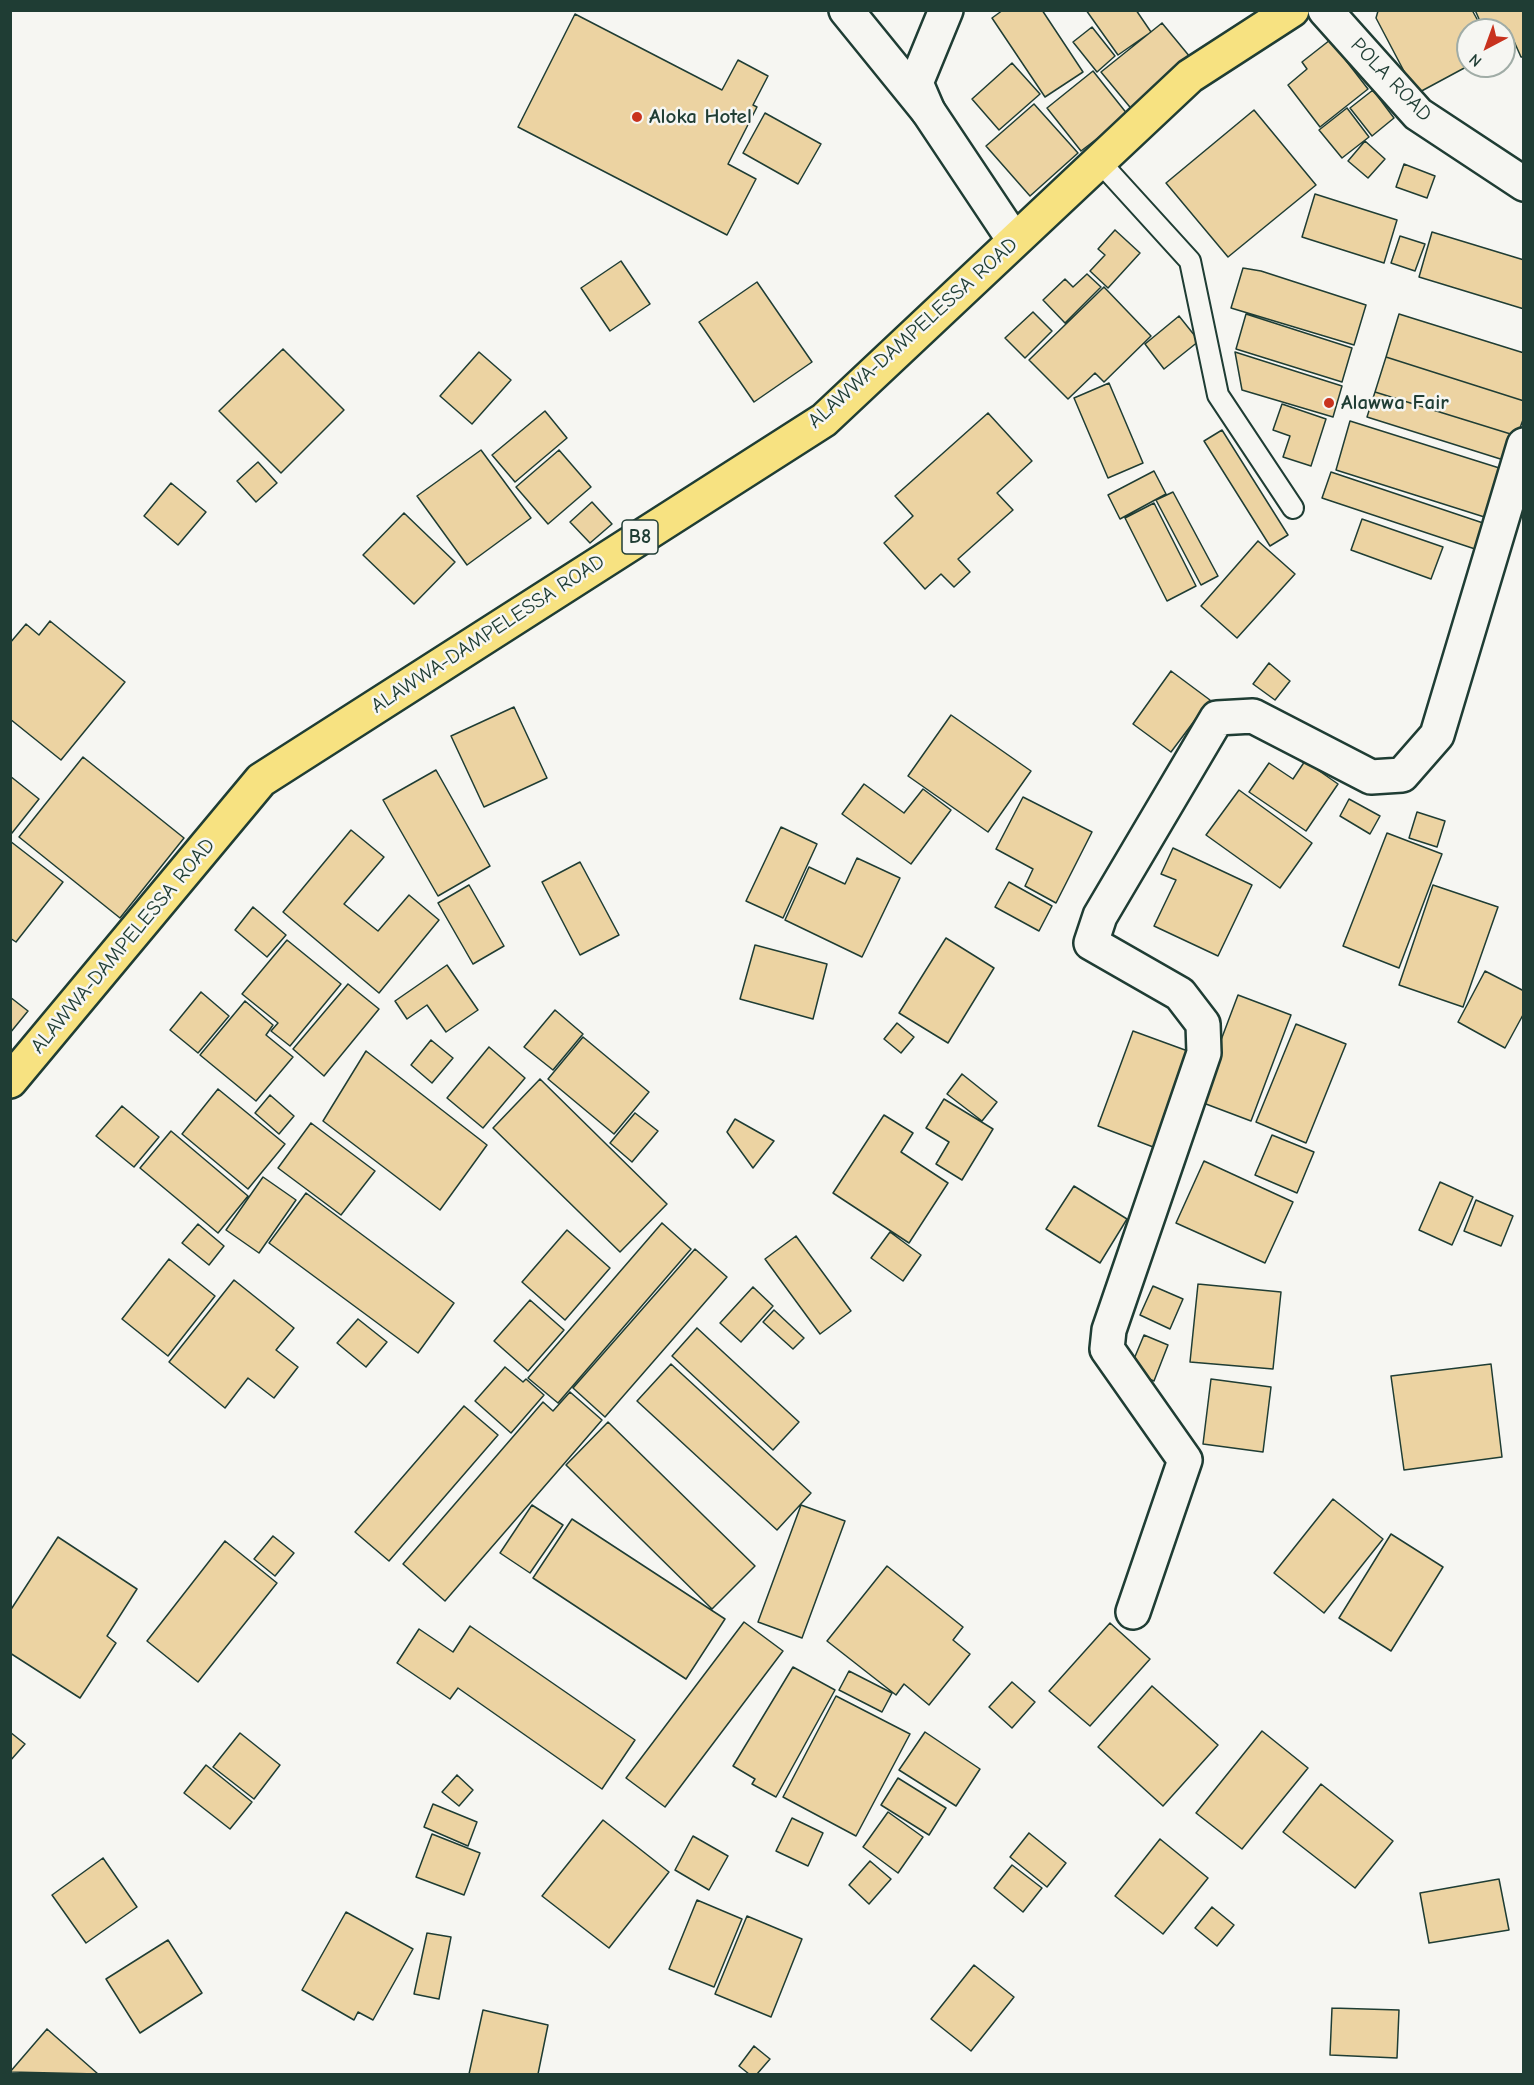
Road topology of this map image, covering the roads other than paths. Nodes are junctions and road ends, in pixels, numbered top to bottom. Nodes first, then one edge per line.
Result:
1 (846, 10) edge
2 (946, 10) edge
3 (1292, 10) edge
4 (1325, 10) edge
5 (928, 111) junction
6 (1098, 161) junction
7 (1524, 184) edge
8 (1014, 240) junction
9 (1524, 445) edge
10 (1293, 508) dead end
11 (10, 1081) edge
12 (1133, 1612) dead end

1 - 5 street
2 - 5 street
3 - 6 main road, ALAWWA-DAMPELESSA ROAD / B8
4 - 7 street, POLA ROAD
5 - 8 street
6 - 8 main road, ALAWWA-DAMPELESSA ROAD / B8
6 - 10 lane
8 - 11 main road, ALAWWA-DAMPELESSA ROAD / B8
9 - 12 street

